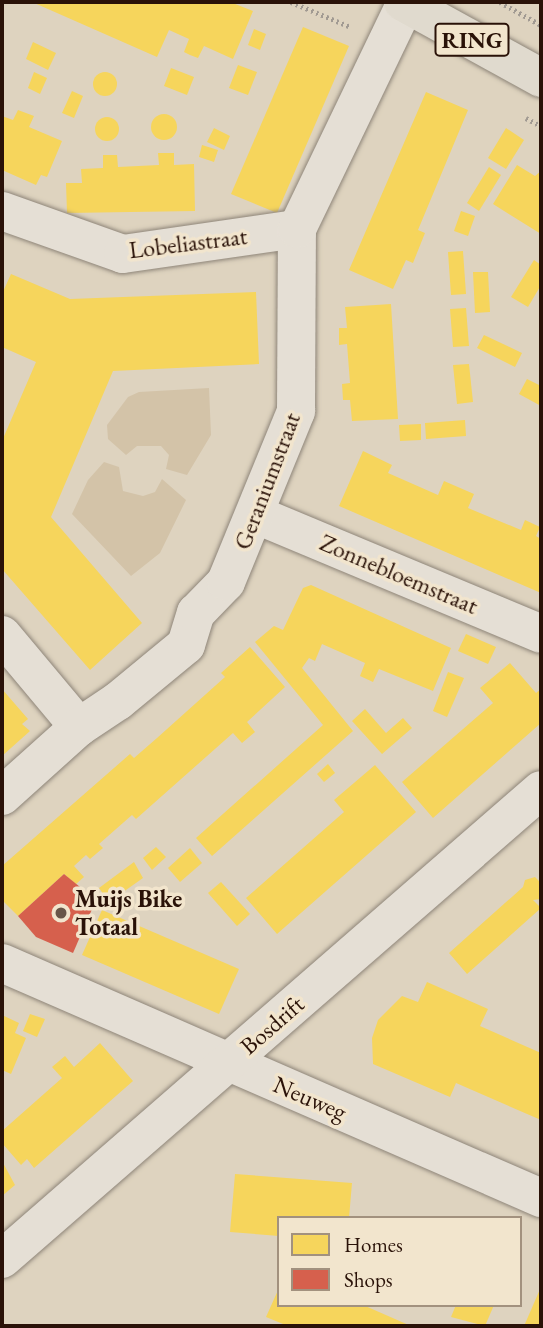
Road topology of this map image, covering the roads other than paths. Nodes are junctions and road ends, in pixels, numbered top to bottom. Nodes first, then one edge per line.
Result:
1 (404, 3) edge
2 (541, 78) edge
3 (2, 211) edge
4 (296, 229) junction
5 (257, 515) junction
6 (541, 634) edge
7 (2, 635) edge
8 (79, 727) junction
9 (541, 790) edge
10 (2, 796) edge
11 (2, 963) edge
12 (229, 1063) junction
13 (541, 1198) edge
14 (2, 1259) edge

1 - 2 main road, RING
1 - 4 street, Geraniumstraat
3 - 4 street, Lobeliastraat
4 - 5 street, Geraniumstraat
5 - 6 street, Zonnebloemstraat
5 - 8 street, Geraniumstraat
7 - 8 street
8 - 10 street, Geraniumstraat
9 - 12 street, Bosdrift
11 - 12 street, Neuweg
12 - 13 street, Neuweg
12 - 14 street, Bosdrift

